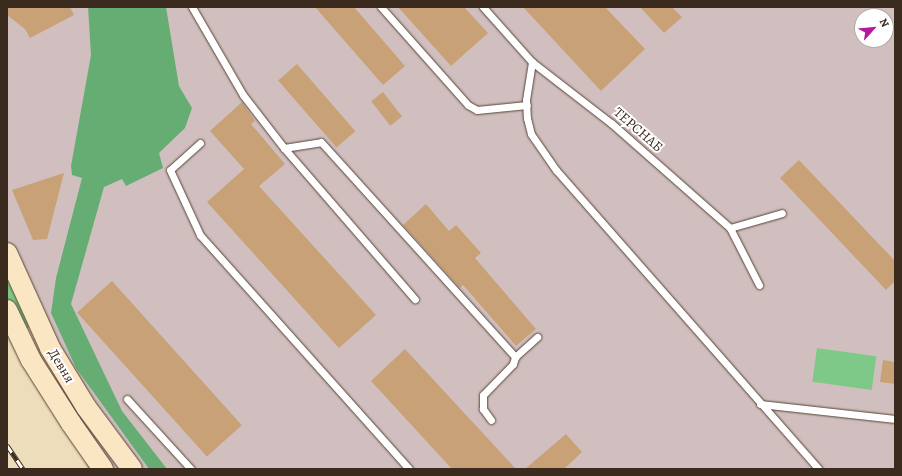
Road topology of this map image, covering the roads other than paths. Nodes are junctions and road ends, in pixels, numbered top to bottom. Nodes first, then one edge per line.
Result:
1 (192, 7) edge
2 (382, 7) edge
3 (483, 7) edge
4 (532, 62) junction
5 (527, 105) junction
6 (200, 143) dead end
7 (284, 148) junction
8 (782, 214) dead end
9 (730, 228) junction
10 (7, 253) edge
11 (759, 285) dead end
12 (415, 299) dead end
13 (7, 310) edge
14 (537, 337) dead end
15 (515, 357) junction
16 (127, 399) dead end
17 (760, 404) junction
18 (895, 419) edge
19 (491, 420) dead end
20 (103, 469) edge
21 (132, 469) edge
22 (191, 469) edge
23 (409, 469) edge
24 (819, 469) edge

1 - 7 lane
2 - 5 lane
3 - 4 lane, ТЕРСНАБ
4 - 5 lane
4 - 9 lane, ТЕРСНАБ
5 - 17 lane
6 - 23 lane
7 - 12 lane
7 - 15 lane
8 - 9 lane
9 - 11 lane, ТЕРСНАБ
10 - 21 main road, Девня
13 - 20 main road, Девня
14 - 15 lane
15 - 19 lane
16 - 22 lane
17 - 18 lane
17 - 24 lane

